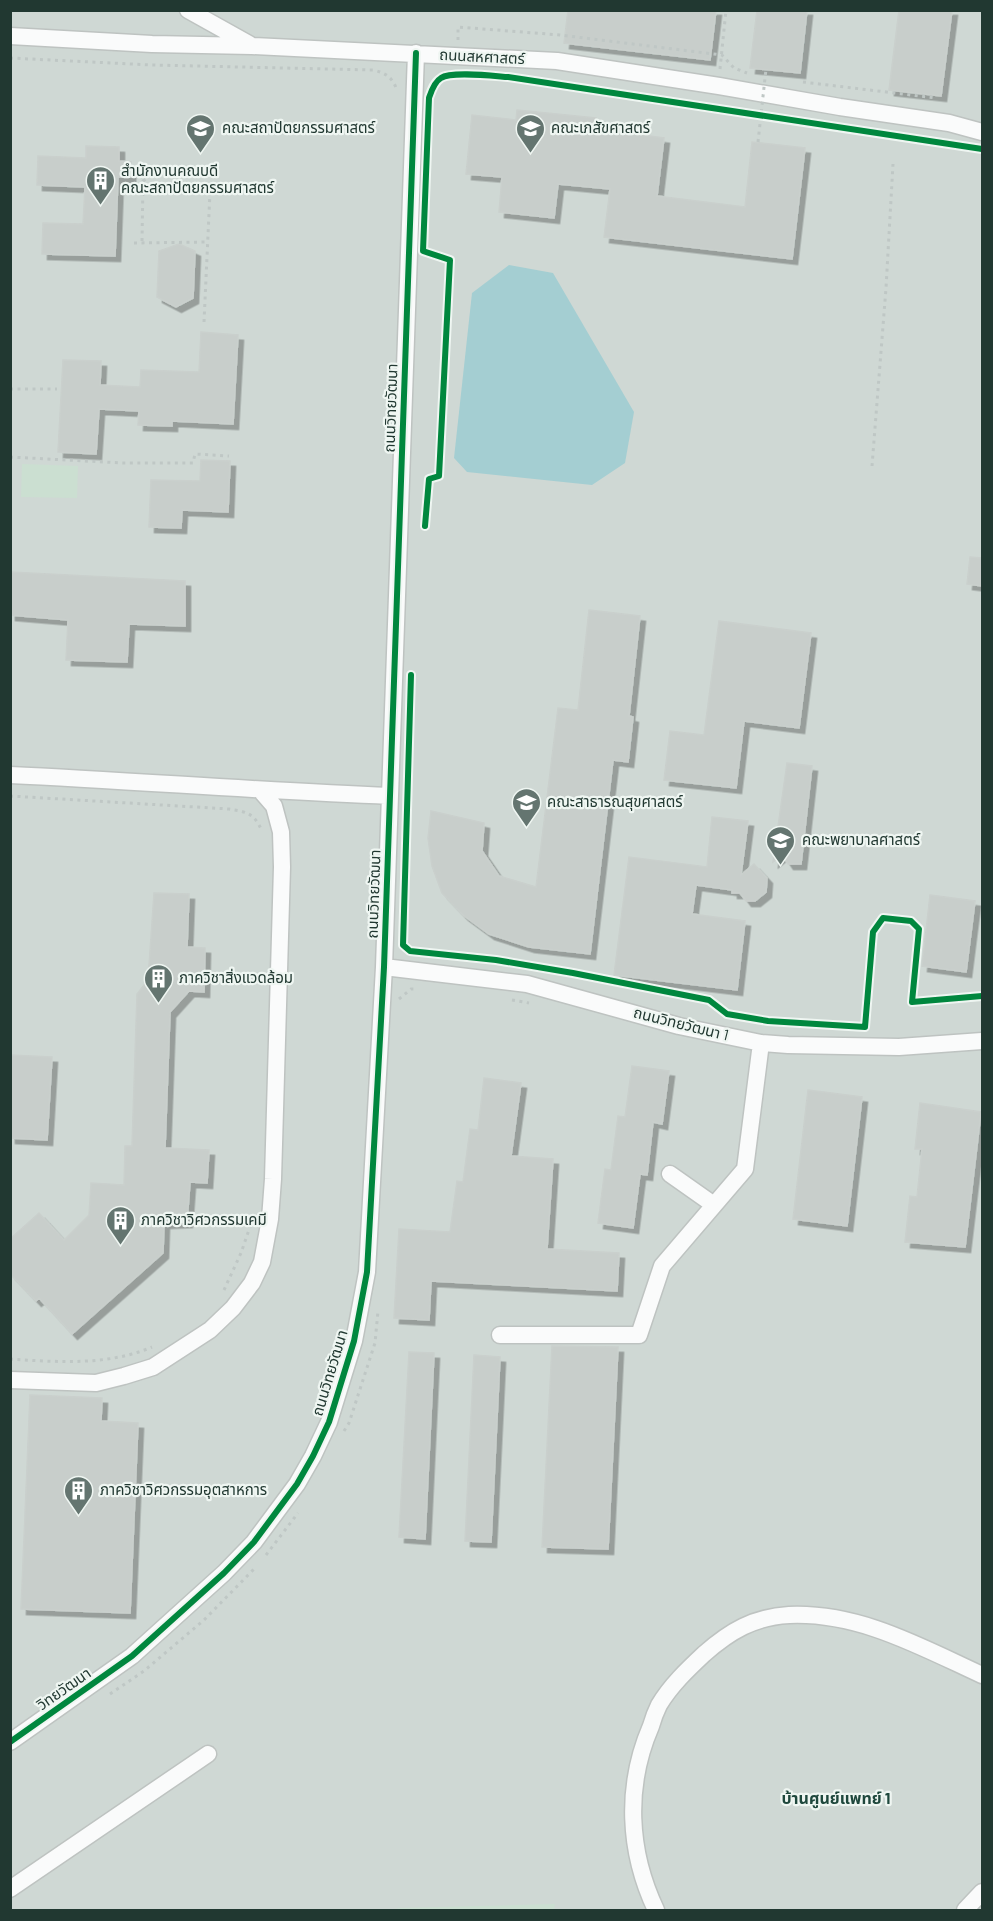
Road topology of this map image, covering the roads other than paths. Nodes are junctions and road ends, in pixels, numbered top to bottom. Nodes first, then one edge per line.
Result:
1 (188, 10) edge
2 (10, 36) edge
3 (252, 46) junction
4 (416, 53) junction
5 (982, 122) edge
6 (950, 123) junction
7 (982, 132) edge
8 (10, 775) edge
9 (261, 791) junction
10 (390, 796) junction
11 (392, 969) junction
12 (982, 1041) edge
13 (761, 1043) junction
14 (670, 1174) dead end
15 (714, 1206) junction
16 (500, 1335) dead end
17 (10, 1380) edge
18 (132, 1656) joint
19 (982, 1675) edge
20 (10, 1742) edge
21 (208, 1754) dead end
22 (10, 1889) edge
23 (982, 1892) edge
24 (656, 1911) edge
25 (965, 1911) edge

1 - 3 street
2 - 3 street, ถนนสหศาสตร์
3 - 4 street, ถนนสหศาสตร์
4 - 6 street, ถนนสหศาสตร์
4 - 10 street, ถนนวิทยวัฒนา
5 - 6 street
6 - 7 street
8 - 9 street
9 - 10 street
9 - 17 street
10 - 11 street, ถนนวิทยวัฒนา
11 - 13 street, ถนนวิทยวัฒนา 1
11 - 18 street, ถนนวิทยวัฒนา
12 - 13 street, ถนนวิทยวัฒนา 1
13 - 15 street
14 - 15 street
15 - 16 street
18 - 20 street, วิทยวัฒนา
19 - 24 street
21 - 22 street
23 - 25 street

